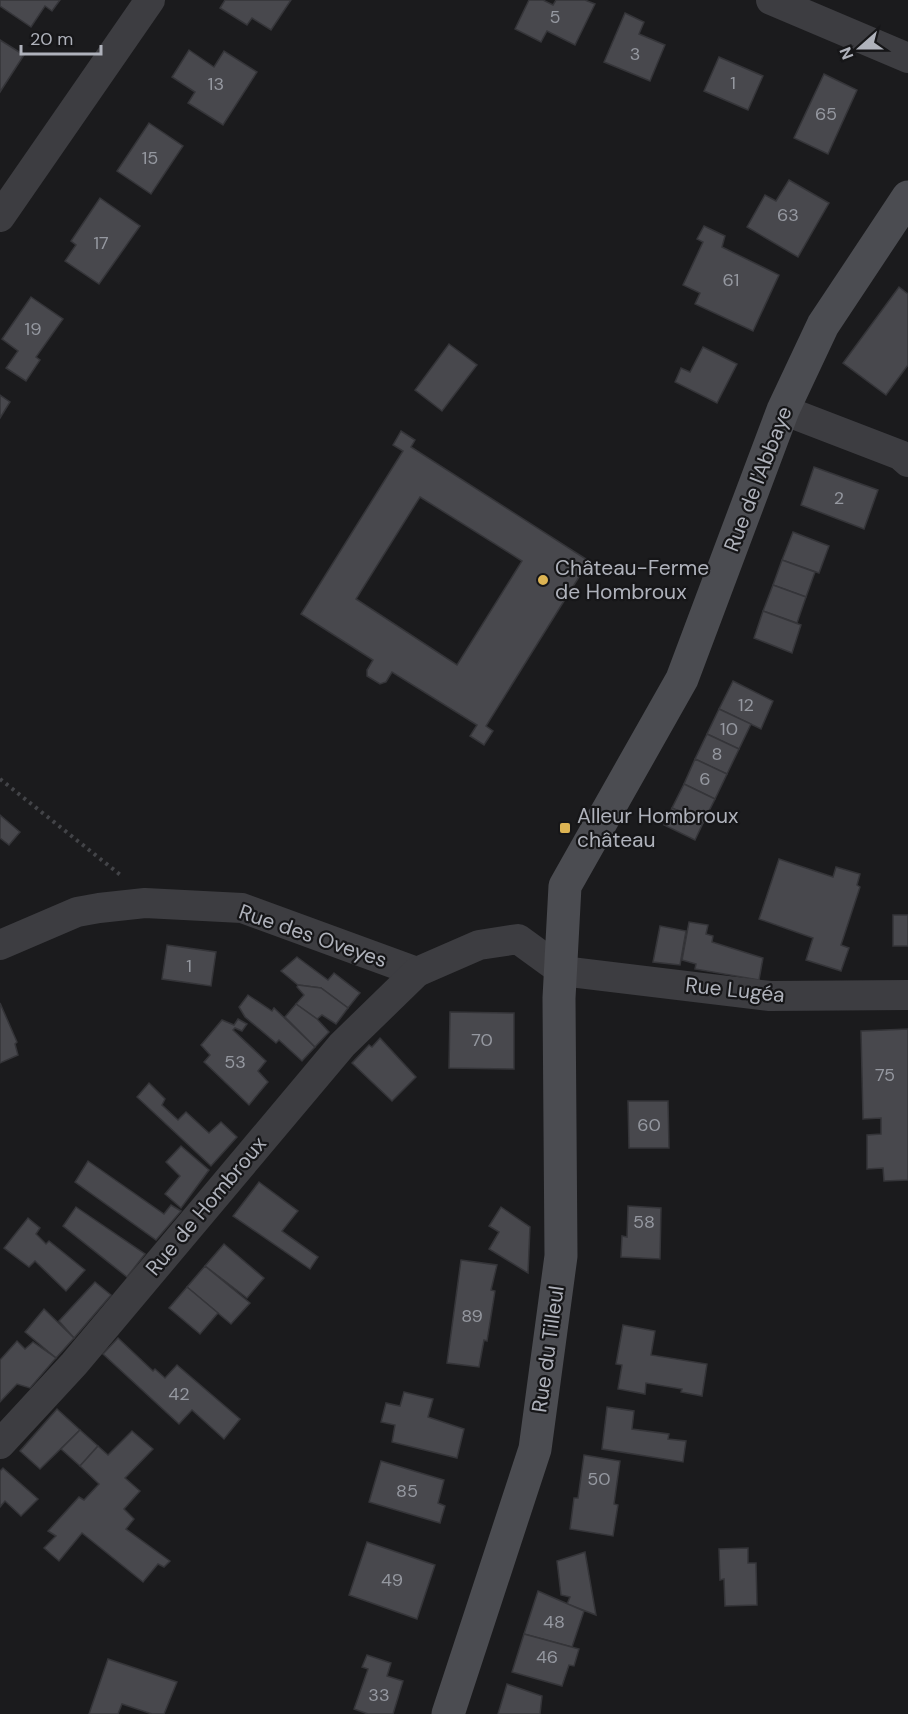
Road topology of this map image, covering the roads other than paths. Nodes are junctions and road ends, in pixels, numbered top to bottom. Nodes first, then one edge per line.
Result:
1 (150, 0) edge
2 (771, 0) edge
3 (908, 58) edge
4 (908, 197) edge
5 (0, 217) edge
6 (783, 410) junction
7 (908, 462) edge
8 (0, 945) edge
9 (562, 971) junction
10 (417, 972) junction
11 (908, 995) edge
12 (0, 1444) edge
13 (448, 1714) edge

1 - 5 street
2 - 3 street
4 - 6 street, Rue de l'Abbaye
6 - 7 street
6 - 9 street, Rue de l'Abbaye
8 - 10 street, Rue des Oveyes
9 - 10 street
9 - 11 street, Rue Lugéa
9 - 13 street, Rue du Tilleul
10 - 12 street, Rue de Hombroux

